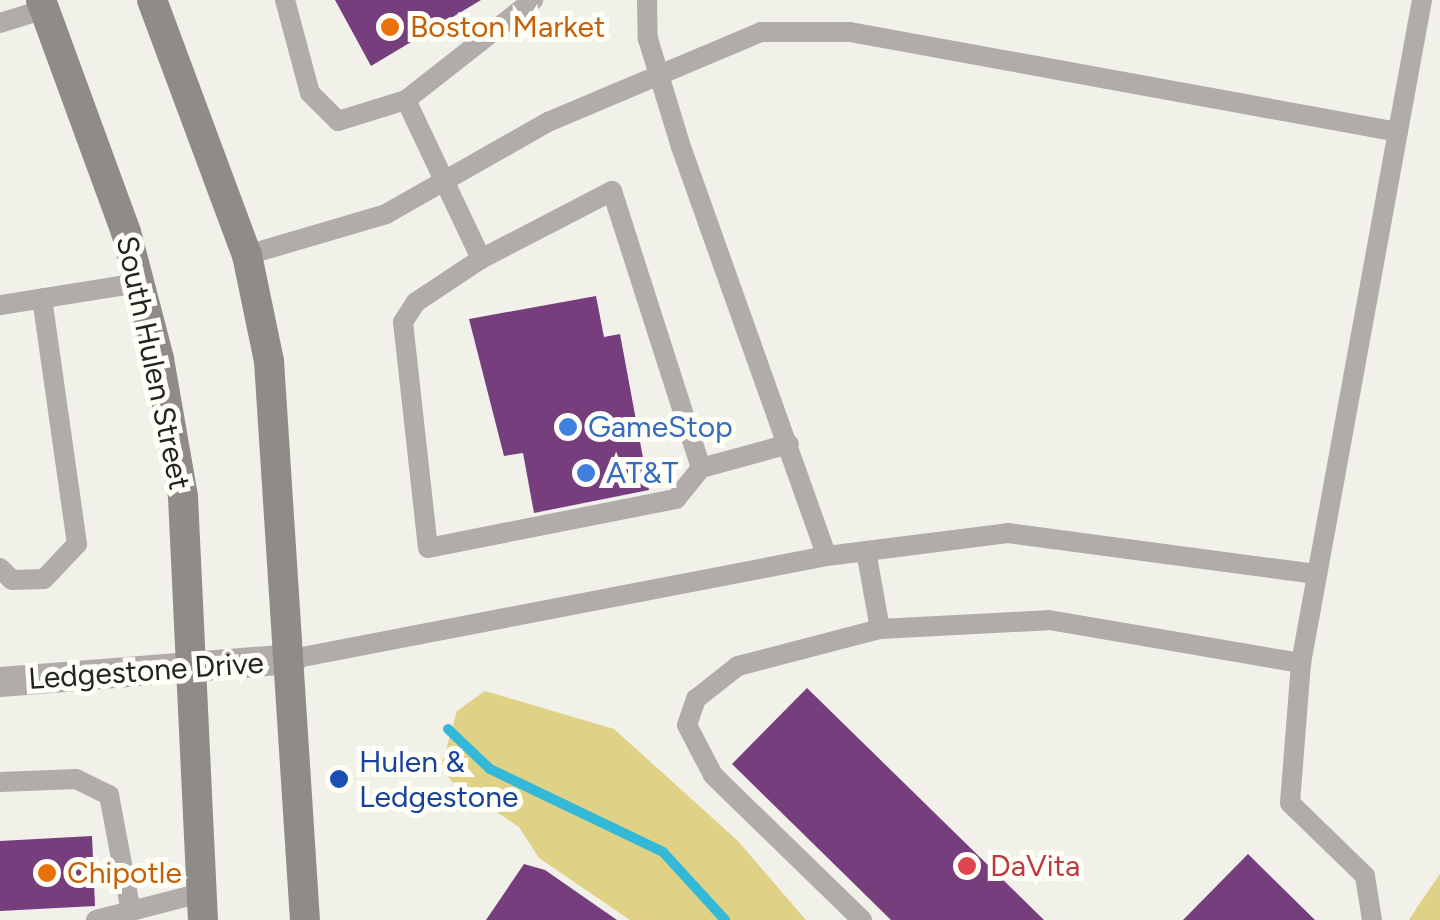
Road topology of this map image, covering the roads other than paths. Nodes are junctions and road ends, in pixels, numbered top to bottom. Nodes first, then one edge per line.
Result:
1 (152, 0) edge
2 (533, 0) edge
3 (647, 0) edge
4 (1422, 0) edge
5 (289, 2) edge
6 (43, 5) edge
7 (0, 23) edge
8 (657, 72) junction
9 (406, 100) junction
10 (1398, 132) junction
11 (442, 186) junction
12 (247, 254) junction
13 (481, 259) junction
14 (139, 282) junction
15 (42, 298) junction
16 (0, 306) edge
17 (789, 444) junction
18 (702, 468) junction
19 (866, 551) junction
20 (826, 556) junction
21 (0, 568) edge
22 (1318, 574) junction
23 (880, 629) junction
24 (292, 659) junction
25 (1301, 662) junction
26 (196, 667) junction
27 (0, 682) edge
28 (0, 782) edge
29 (130, 906) junction
30 (202, 906) edge
31 (96, 920) edge
32 (306, 920) edge
33 (862, 920) edge
34 (1372, 920) edge

1 - 12 main road
2 - 9 lane
3 - 8 lane
4 - 10 lane
5 - 9 lane
6 - 7 lane
6 - 14 main road, South Hulen Street
8 - 10 lane
8 - 11 lane
8 - 17 lane
9 - 11 lane
10 - 22 lane
11 - 12 lane
11 - 13 lane
12 - 24 main road
13 - 18 lane
13 - 18 lane
14 - 15 lane
14 - 26 main road, South Hulen Street
15 - 16 lane
15 - 21 lane
17 - 18 lane
17 - 20 lane
19 - 20 lane
19 - 22 lane
19 - 23 lane
20 - 24 lane
22 - 25 lane
23 - 25 lane
23 - 33 lane
24 - 26 street, Ledgestone Drive
24 - 32 main road
25 - 34 lane
26 - 27 street, Ledgestone Drive
26 - 30 main road, South Hulen Street
28 - 29 lane
29 - 30 lane
29 - 31 lane

